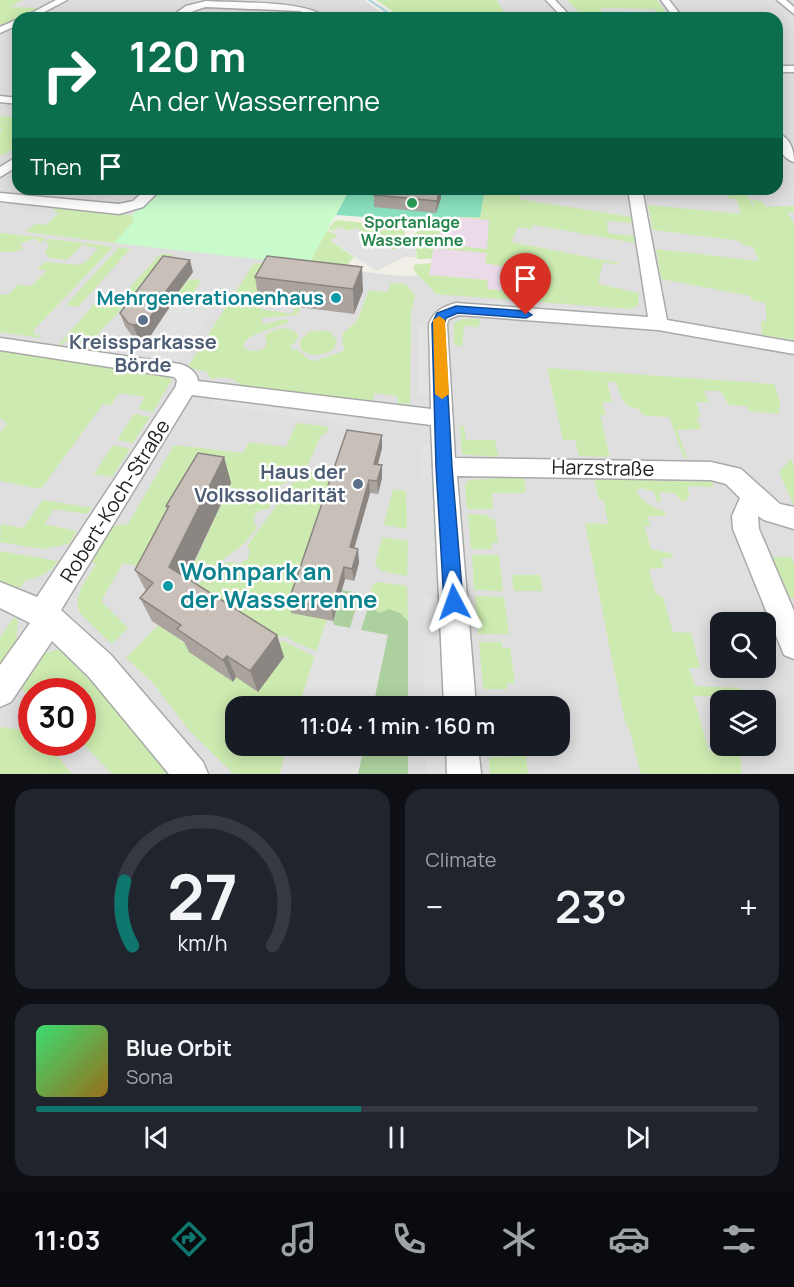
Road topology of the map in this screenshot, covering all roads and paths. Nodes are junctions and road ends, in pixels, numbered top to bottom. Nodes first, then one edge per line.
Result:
1 (63, 0) edge
2 (550, 0) edge
3 (665, 0) edge
4 (781, 0) edge
5 (794, 11) edge
6 (38, 12) edge
7 (184, 12) edge
8 (313, 12) edge
9 (562, 12) edge
10 (674, 12) edge
11 (783, 144) edge
12 (794, 158) edge
13 (148, 195) edge
14 (636, 195) edge
15 (0, 197) edge
16 (658, 324) junction
17 (0, 344) edge
18 (794, 348) edge
19 (186, 387) junction
20 (442, 418) junction
21 (444, 467) junction
22 (753, 496) junction
23 (794, 518) edge
24 (0, 595) edge
25 (46, 617) junction
26 (794, 645) edge
27 (0, 691) edge
28 (459, 696) edge
29 (463, 756) edge
30 (191, 774) edge
31 (464, 774) edge

1 - 6 street
2 - 9 street
3 - 10 street
4 - 5 street
7 - 8 street
11 - 12 street
13 - 15 street
14 - 16 street
16 - 18 street
16 - 20 street
17 - 19 street
19 - 20 street
19 - 25 street, Robert-Koch-Straße
20 - 21 street
21 - 22 street, Harzstraße
21 - 28 street
22 - 23 street, Harzstraße
22 - 26 street
24 - 25 street
25 - 27 street, Robert-Koch-Straße
25 - 30 street
29 - 31 street

